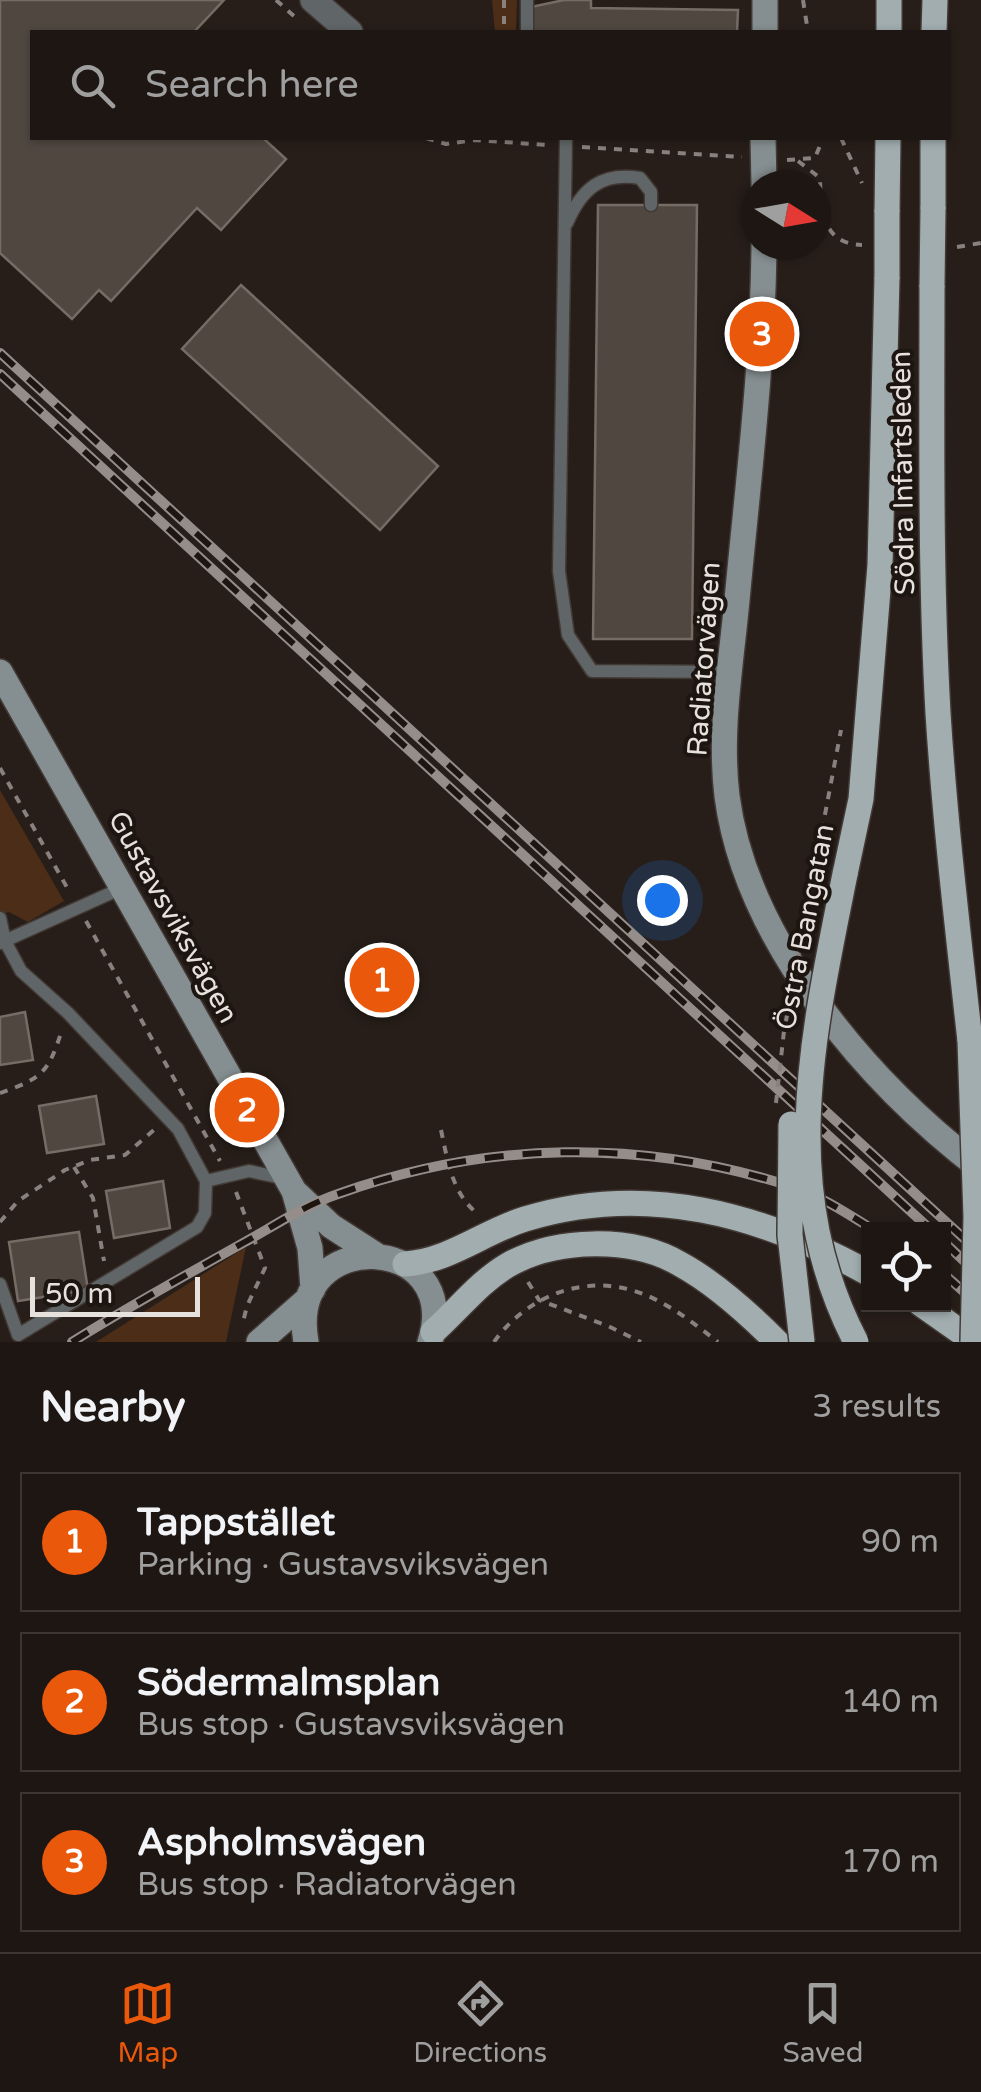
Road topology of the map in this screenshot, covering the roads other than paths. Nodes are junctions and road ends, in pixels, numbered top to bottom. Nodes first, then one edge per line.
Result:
1 (313, 0) edge
2 (528, 0) edge
3 (765, 0) edge
4 (889, 0) edge
5 (935, 0) edge
6 (348, 30) edge
7 (527, 30) edge
8 (765, 30) edge
9 (889, 30) edge
10 (934, 30) edge
11 (566, 140) edge
12 (763, 140) edge
13 (888, 140) edge
14 (933, 140) edge
15 (764, 170) edge
16 (651, 205) dead end
17 (564, 230) junction
18 (763, 260) edge
19 (0, 672) edge
20 (729, 672) junction
21 (830, 869) junction
22 (122, 888) junction
23 (0, 918) edge
24 (2, 942) edge
25 (970, 1040) junction
26 (981, 1078) edge
27 (981, 1169) edge
28 (206, 1182) junction
29 (290, 1185) junction
30 (376, 1255) junction
31 (405, 1264) junction
32 (861, 1269) edge
33 (0, 1284) edge
34 (310, 1294) junction
35 (932, 1312) edge
36 (431, 1337) edge
37 (254, 1340) edge
38 (306, 1342) edge
39 (777, 1342) edge
40 (802, 1342) edge
41 (856, 1342) edge
42 (974, 1342) edge

1 - 6 street
2 - 7 lane
3 - 8 street
4 - 9 main road
5 - 10 main road
11 - 17 lane
12 - 15 street
13 - 21 main road, Södra Infartsleden, bridge
14 - 25 main road, Södra Infartsleden, bridge
16 - 17 lane
17 - 20 lane
18 - 20 street, Radiatorvägen
19 - 22 street, Gustavsviksvägen
20 - 27 street, Radiatorvägen
21 - 40 main road, bridge
21 - 41 main road, Östra Bangatan, bridge
22 - 24 lane
22 - 29 street, Gustavsviksvägen
23 - 24 lane
24 - 28 lane
25 - 26 main road, bridge
25 - 42 main road, bridge
28 - 29 lane
28 - 33 lane
29 - 30 street, Gustavsviksvägen
29 - 34 street, Gustavsviksvägen
30 - 31 street, Gustavsviksvägen
30 - 34 street
31 - 32 main road
31 - 36 street
34 - 37 street
34 - 38 street, Gustavsviksvägen
35 - 42 main road
36 - 39 main road

